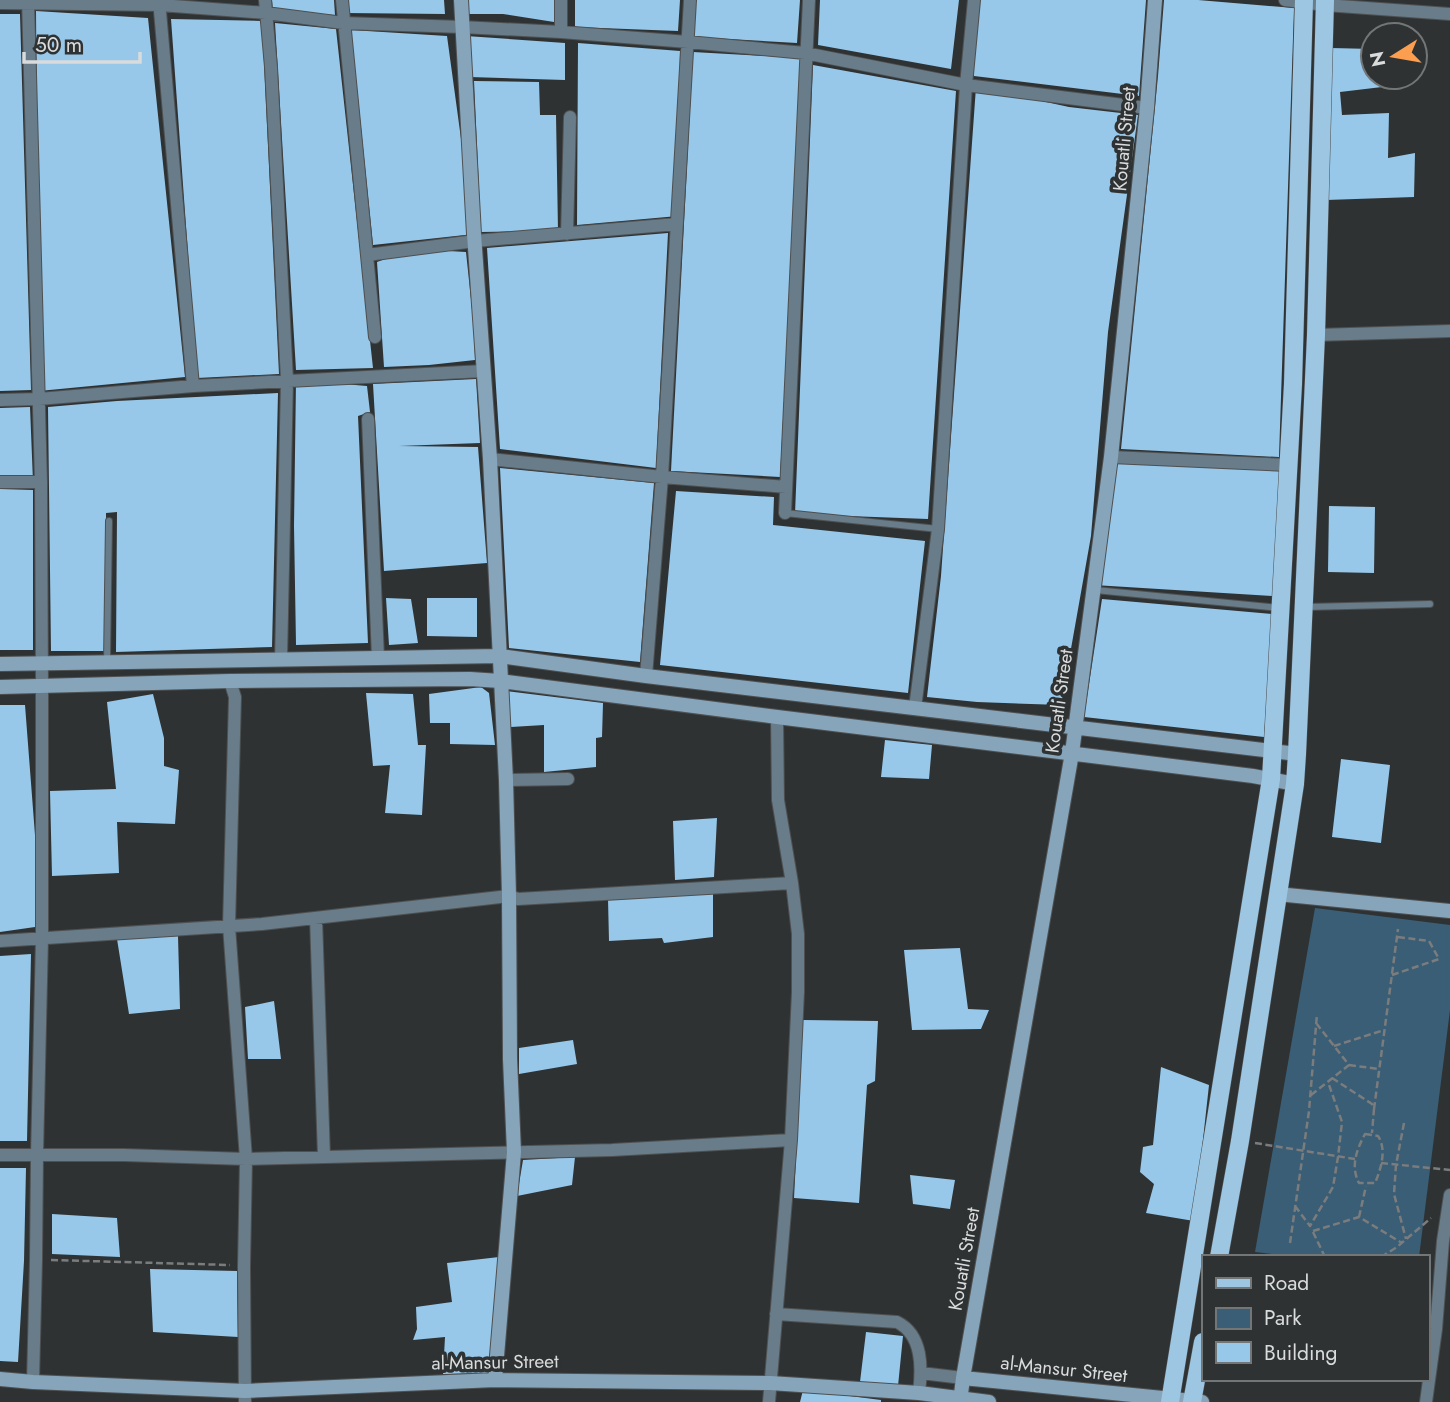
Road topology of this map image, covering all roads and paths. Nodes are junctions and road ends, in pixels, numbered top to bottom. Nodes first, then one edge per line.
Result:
1 (341, 0) edge
2 (461, 0) edge
3 (561, 0) edge
4 (690, 0) edge
5 (808, 0) edge
6 (974, 0) edge
7 (1154, 0) edge
8 (1285, 0) edge
9 (28, 1) edge
10 (1304, 1) edge
11 (0, 3) edge
12 (160, 3) edge
13 (1325, 3) edge
14 (266, 7) edge
15 (1450, 14) edge
16 (343, 23) junction
17 (462, 27) junction
18 (561, 32) junction
19 (688, 42) junction
20 (805, 53) junction
21 (966, 85) junction
22 (1147, 108) junction
23 (570, 117) dead end
24 (677, 224) junction
25 (567, 234) junction
26 (475, 241) junction
27 (367, 255) junction
28 (1450, 331) edge
29 (1316, 335) junction
30 (375, 337) dead end
31 (484, 371) junction
32 (287, 380) junction
33 (193, 386) junction
34 (39, 399) junction
35 (0, 400) edge
36 (368, 419) dead end
37 (1111, 457) junction
38 (490, 459) junction
39 (1289, 465) junction
40 (662, 477) junction
41 (0, 482) edge
42 (41, 482) junction
43 (786, 487) junction
44 (785, 513) joint
45 (109, 521) dead end
46 (938, 529) junction
47 (1093, 590) junction
48 (1430, 604) dead end
49 (1304, 607) junction
50 (1281, 608) junction
51 (500, 656) junction
52 (378, 658) junction
53 (281, 660) junction
54 (107, 663) junction
55 (0, 664) edge
56 (42, 664) junction
57 (646, 676) junction
58 (230, 681) junction
59 (500, 681) junction
60 (42, 686) junction
61 (0, 687) edge
62 (915, 709) junction
63 (777, 718) junction
64 (1074, 728) junction
65 (1274, 751) junction
66 (1072, 753) junction
67 (1297, 754) junction
68 (568, 779) dead end
69 (1271, 779) junction
70 (506, 780) junction
71 (1294, 784) junction
72 (792, 883) junction
73 (1277, 894) junction
74 (509, 897) junction
75 (1450, 911) edge
76 (316, 918) junction
77 (229, 926) junction
78 (1398, 929) dead end
79 (1397, 937) junction
80 (42, 938) junction
81 (0, 941) edge
82 (1392, 975) junction
83 (1317, 1014) dead end
84 (1316, 1023) junction
85 (1384, 1030) junction
86 (1334, 1046) junction
87 (1349, 1065) junction
88 (1379, 1069) junction
89 (1332, 1078) junction
90 (1328, 1082) junction
91 (1311, 1096) junction
92 (1374, 1109) junction
93 (1404, 1123) dead end
94 (1371, 1134) junction
95 (791, 1140) junction
96 (1240, 1141) junction
97 (1302, 1151) junction
98 (514, 1152) junction
99 (0, 1155) edge
100 (37, 1155) junction
101 (324, 1157) junction
102 (1338, 1157) junction
103 (246, 1158) junction
104 (1355, 1159) junction
105 (1381, 1163) junction
106 (1396, 1165) junction
107 (1450, 1170) edge
108 (1367, 1184) junction
109 (1449, 1200) edge
110 (1295, 1205) junction
111 (1359, 1217) junction
112 (1310, 1226) junction
113 (1312, 1231) junction
114 (1406, 1239) junction
115 (1447, 1240) edge
116 (1402, 1242) junction
117 (1290, 1243) dead end
118 (1219, 1255) edge
119 (1324, 1255) edge
120 (1384, 1255) edge
121 (36, 1260) junction
122 (244, 1266) junction
123 (776, 1314) junction
124 (1450, 1327) edge
125 (1436, 1329) junction
126 (1202, 1347) edge
127 (922, 1373) junction
128 (963, 1378) junction
129 (0, 1379) edge
130 (495, 1380) junction
131 (1429, 1380) edge
132 (1429, 1381) edge
133 (33, 1382) junction
134 (770, 1383) junction
135 (919, 1393) junction
136 (245, 1396) edge
137 (960, 1400) edge
138 (1170, 1400) edge
139 (769, 1402) edge
140 (989, 1402) edge
141 (1192, 1402) edge
142 (1202, 1402) edge
143 (1426, 1402) edge

1 - 16 street
2 - 17 street
3 - 18 street
4 - 19 street
5 - 20 street
6 - 21 street
7 - 22 street, Kouatli Street
8 - 10 street
9 - 11 street
9 - 12 street
9 - 34 street
10 - 13 street
10 - 39 main road
12 - 14 street
12 - 33 street
13 - 15 street
13 - 29 main road
14 - 16 street
14 - 32 street
16 - 17 street
16 - 27 street
17 - 18 street
17 - 26 street
18 - 19 street
19 - 20 street
19 - 24 street
20 - 21 street
20 - 43 street
21 - 22 street
21 - 46 street
22 - 37 street, Kouatli Street
23 - 25 street
24 - 25 street
24 - 40 street
25 - 26 street
26 - 27 street
26 - 31 street
27 - 30 street
28 - 29 street
29 - 49 main road
31 - 32 street
31 - 38 street
32 - 33 street
32 - 53 street
33 - 34 street
34 - 35 street
34 - 42 street
36 - 52 street
37 - 39 street
37 - 47 street, Kouatli Street
38 - 40 street
38 - 51 street
39 - 50 main road
40 - 43 street
40 - 57 street
41 - 42 street
42 - 56 street
43 - 44 street
44 - 46 lane
45 - 54 lane
46 - 62 street
47 - 50 lane
47 - 64 street, Kouatli Street
48 - 49 lane
49 - 67 main road
50 - 65 main road
51 - 52 street
51 - 57 street
51 - 59 street
52 - 53 street
53 - 54 street
54 - 56 street
55 - 56 street
56 - 60 street
57 - 62 street
58 - 59 street
58 - 60 street
58 - 77 street
59 - 63 street
59 - 70 street
60 - 61 street
60 - 80 street
62 - 64 street
63 - 66 street
63 - 72 street
64 - 65 street
64 - 66 street, Kouatli Street
65 - 67 street
65 - 69 main road
66 - 69 street
66 - 128 street, Kouatli Street
67 - 71 main road
68 - 70 street
69 - 71 street
69 - 138 main road
70 - 74 street
71 - 73 main road
72 - 74 street
72 - 95 street
73 - 75 street
73 - 96 main road
74 - 76 street
74 - 98 street
76 - 77 street
76 - 101 street
77 - 80 street
77 - 103 street
78 - 79 path
79 - 82 path
79 - 82 path
80 - 81 street
80 - 100 street
82 - 85 path
83 - 84 path
84 - 86 path
84 - 91 path
85 - 86 path
85 - 88 path
86 - 87 path
87 - 88 path
87 - 89 path
88 - 92 path
89 - 90 path
89 - 92 path
90 - 91 path
90 - 102 path
91 - 97 path
92 - 94 path
93 - 106 path
94 - 104 path
94 - 105 path
95 - 98 street
95 - 123 street
96 - 97 path
96 - 118 main road
97 - 102 path
97 - 110 path
98 - 101 street
98 - 130 street
99 - 100 street
100 - 103 street
100 - 121 street
101 - 103 street
102 - 104 path
102 - 112 path
103 - 122 street
104 - 108 path
105 - 106 path
105 - 108 path
106 - 107 path
106 - 114 path
108 - 111 path
109 - 114 path
109 - 115 street
110 - 112 path
110 - 117 path
111 - 113 path
111 - 116 path
112 - 113 path
113 - 119 path
114 - 116 path
115 - 125 street
116 - 120 path
121 - 122 path
121 - 133 street
122 - 136 street
123 - 127 street
123 - 134 street
124 - 125 street
125 - 131 street
126 - 141 main road
127 - 128 street, al-Mansur Street
127 - 135 street
128 - 137 street, Kouatli Street
128 - 138 street, al-Mansur Street
129 - 133 street, al-Mansur Street
130 - 134 street, al-Mansur Street
130 - 136 street, al-Mansur Street
132 - 143 street
133 - 136 street, al-Mansur Street
134 - 135 street, al-Mansur Street
134 - 139 street
135 - 137 street, al-Mansur Street
137 - 140 street, al-Mansur Street
138 - 141 street, al-Mansur Street
141 - 142 street, al-Mansur Street

